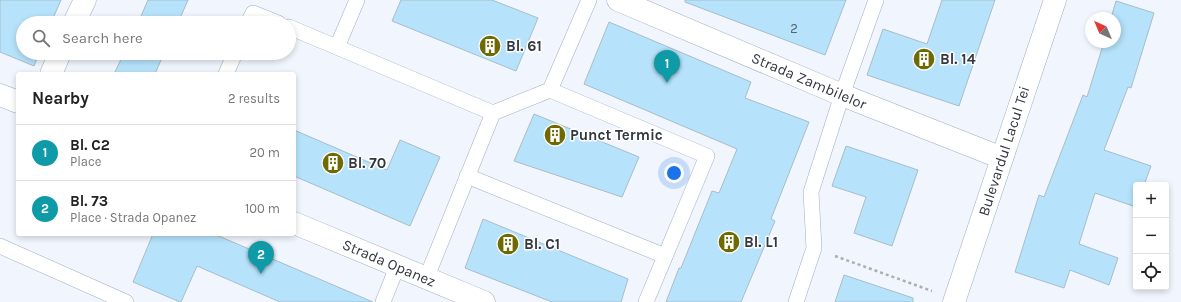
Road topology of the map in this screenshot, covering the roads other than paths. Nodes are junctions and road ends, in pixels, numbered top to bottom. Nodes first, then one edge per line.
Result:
1 (85, 0) edge
2 (357, 0) edge
3 (589, 0) edge
4 (618, 0) edge
5 (876, 0) edge
6 (1055, 0) edge
7 (77, 16) edge
8 (251, 16) edge
9 (262, 16) edge
10 (296, 30) edge
11 (338, 47) junction
12 (57, 60) edge
13 (232, 60) edge
14 (52, 72) edge
15 (227, 72) edge
16 (550, 90) junction
17 (0, 95) edge
18 (842, 95) junction
19 (16, 101) edge
20 (493, 113) junction
21 (1002, 158) junction
22 (467, 176) junction
23 (296, 224) edge
24 (0, 246) edge
25 (664, 256) junction
26 (397, 267) junction
27 (426, 279) junction
28 (957, 301) edge
29 (126, 302) edge
30 (383, 302) edge
31 (484, 302) edge
32 (646, 302) edge
33 (796, 302) edge

1 - 7 street
2 - 11 lane
3 - 16 lane
4 - 18 street, Strada Zambilelor
5 - 18 lane
6 - 21 street, Bulevardul Lacul Tei
8 - 9 lane
10 - 11 lane
11 - 20 lane
12 - 14 street
13 - 15 lane
16 - 20 lane
16 - 25 lane
17 - 19 street
18 - 21 street, Strada Zambilelor
18 - 33 lane
20 - 22 lane
21 - 28 street, Bulevardul Lacul Tei
22 - 25 lane
22 - 27 lane
23 - 26 street, Strada Opanez
24 - 29 lane
25 - 32 lane
26 - 27 street, Strada Opanez
26 - 30 lane
27 - 31 street, Strada Opanez

